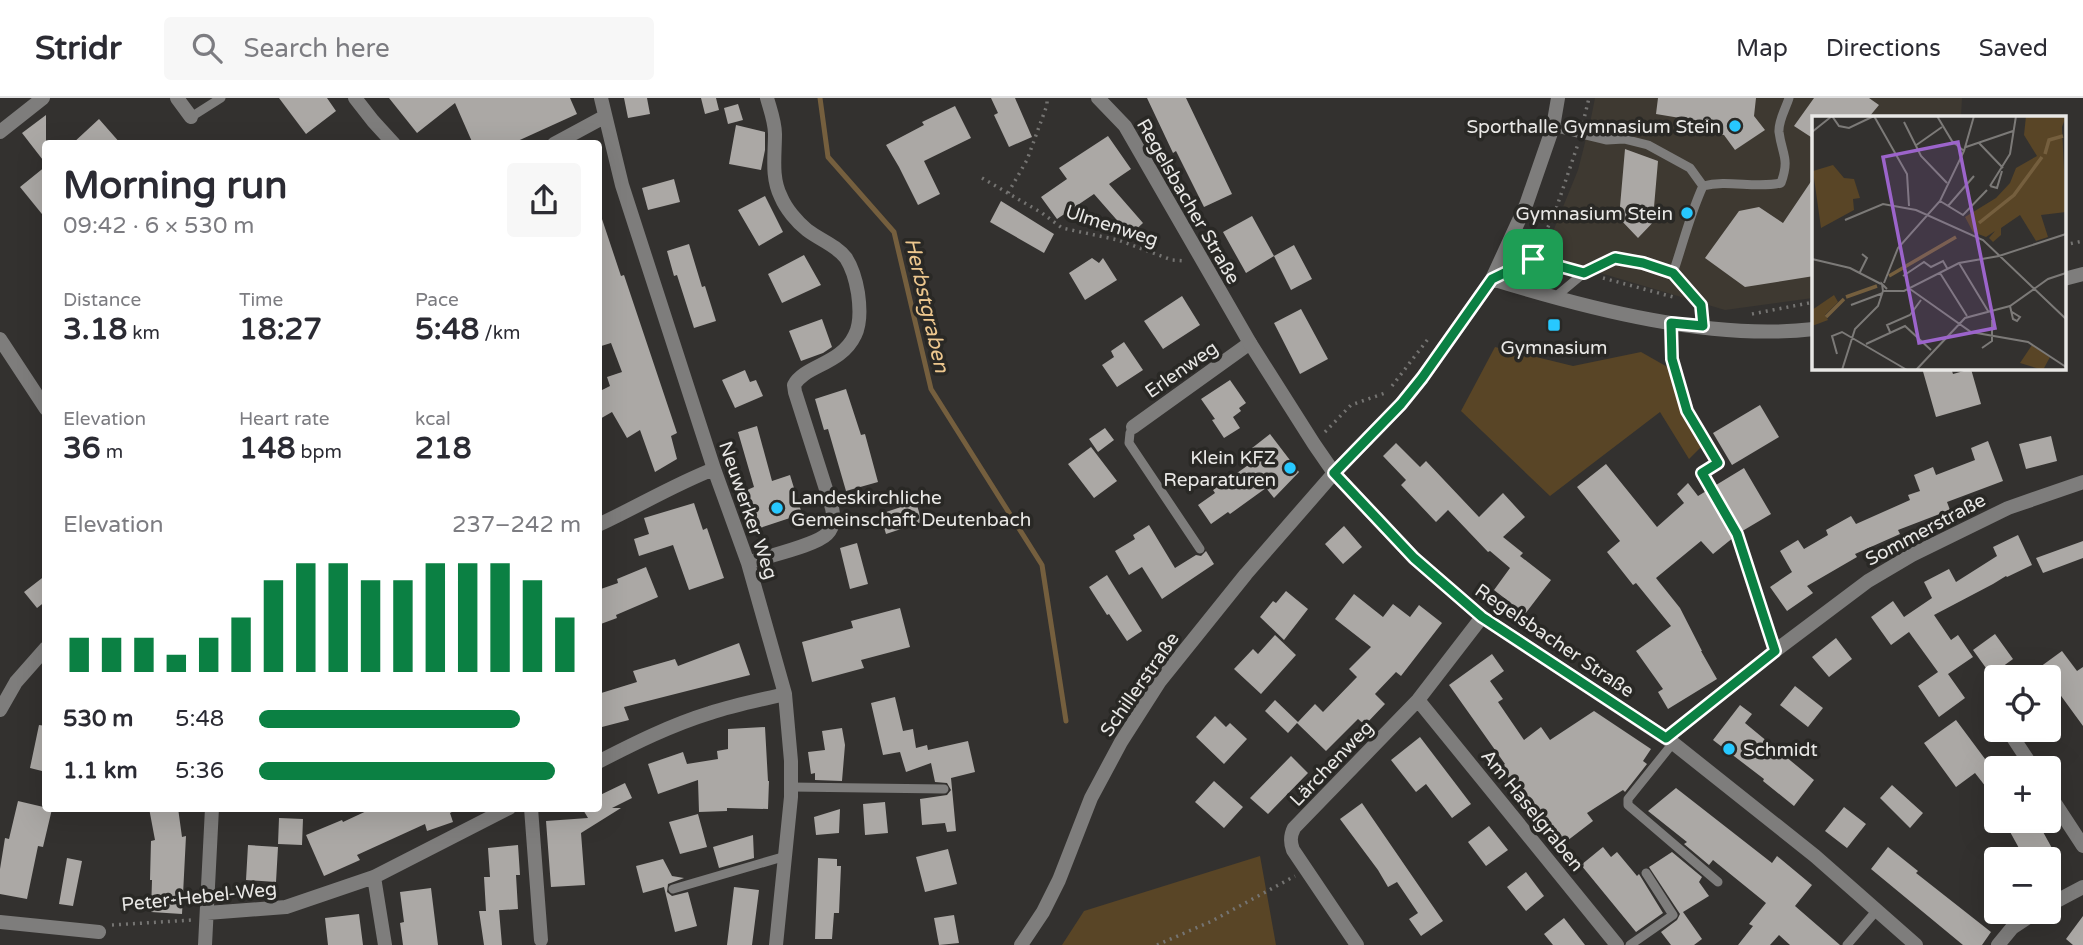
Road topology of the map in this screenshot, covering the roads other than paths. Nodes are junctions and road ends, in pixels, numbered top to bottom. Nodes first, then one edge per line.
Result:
1 (43, 98) edge
2 (177, 98) edge
3 (221, 98) edge
4 (355, 98) edge
5 (601, 98) edge
6 (767, 98) edge
7 (1098, 98) edge
8 (1558, 98) edge
9 (1789, 98) edge
10 (191, 117) joint
11 (604, 117) junction
12 (1552, 127) junction
13 (0, 132) edge
14 (390, 140) edge
15 (561, 140) edge
16 (1703, 186) junction
17 (1673, 273) junction
18 (2083, 274) edge
19 (2066, 278) edge
20 (1492, 279) junction
21 (1554, 298) junction
22 (1703, 326) junction
23 (1812, 329) edge
24 (0, 339) edge
25 (1250, 343) junction
26 (42, 403) edge
27 (1133, 427) joint
28 (714, 468) junction
29 (1334, 473) junction
30 (2083, 482) edge
31 (602, 523) edge
32 (1199, 549) dead end
33 (748, 563) junction
34 (1482, 617) junction
35 (42, 653) edge
36 (785, 694) junction
37 (1418, 700) junction
38 (0, 710) edge
39 (1669, 740) junction
40 (602, 760) edge
41 (791, 788) junction
42 (943, 789) dead end
43 (212, 812) edge
44 (501, 812) edge
45 (531, 812) edge
46 (2061, 812) edge
47 (2083, 846) edge
48 (786, 856) junction
49 (1646, 873) dead end
50 (374, 877) junction
51 (1718, 882) dead end
52 (2083, 887) edge
53 (673, 889) dead end
54 (2061, 899) edge
55 (1877, 910) junction
56 (207, 913) junction
57 (0, 922) edge
58 (2018, 924) edge
59 (99, 932) road end
60 (541, 940) dead end
61 (205, 945) edge
62 (385, 945) edge
63 (776, 945) edge
64 (1021, 945) edge
65 (1357, 945) edge
66 (1617, 945) edge
67 (1630, 945) edge
68 (1847, 945) edge
69 (1916, 945) edge
70 (1998, 945) edge

1 - 13 street
2 - 10 street
3 - 10 lane
4 - 14 street
5 - 11 street, Neuwerker Weg
6 - 33 street
7 - 25 street, Regelsbacher Straße
8 - 12 street, Schillerstraße
9 - 16 lane
11 - 15 street
11 - 28 street, Neuwerker Weg
12 - 16 lane
12 - 20 street, Schillerstraße
16 - 17 lane
17 - 21 lane
17 - 22 lane
18 - 19 street
20 - 21 street
20 - 29 street, Schillerstraße
21 - 22 street
22 - 23 street
24 - 26 street
25 - 27 street, Erlenweg
25 - 29 street, Regelsbacher Straße
27 - 32 lane
28 - 31 street
28 - 33 street, Neuwerker Weg
29 - 34 street, Regelsbacher Straße
29 - 64 street, Schillerstraße
30 - 39 street, Sommerstraße
33 - 36 street, Neuwerker Weg
34 - 37 street, Lärchenweg
34 - 39 street, Regelsbacher Straße
35 - 38 street
36 - 40 street
36 - 41 street, Neuwerker Weg
37 - 65 street, Lärchenweg
37 - 66 street, Am Haselgraben
39 - 51 lane
39 - 55 street, Regelsbacher Straße
41 - 42 lane
41 - 48 street, Neuwerker Weg
43 - 56 street
44 - 50 street, Peter-Hebel-Weg
45 - 60 street
46 - 47 street
48 - 53 lane
48 - 63 street, Neuwerker Weg
49 - 67 lane
50 - 56 street, Peter-Hebel-Weg
50 - 62 street
52 - 54 street
55 - 68 lane
55 - 69 street, Regelsbacher Straße
56 - 61 street
57 - 59 street, Peter-Hebel-Weg
58 - 70 street

